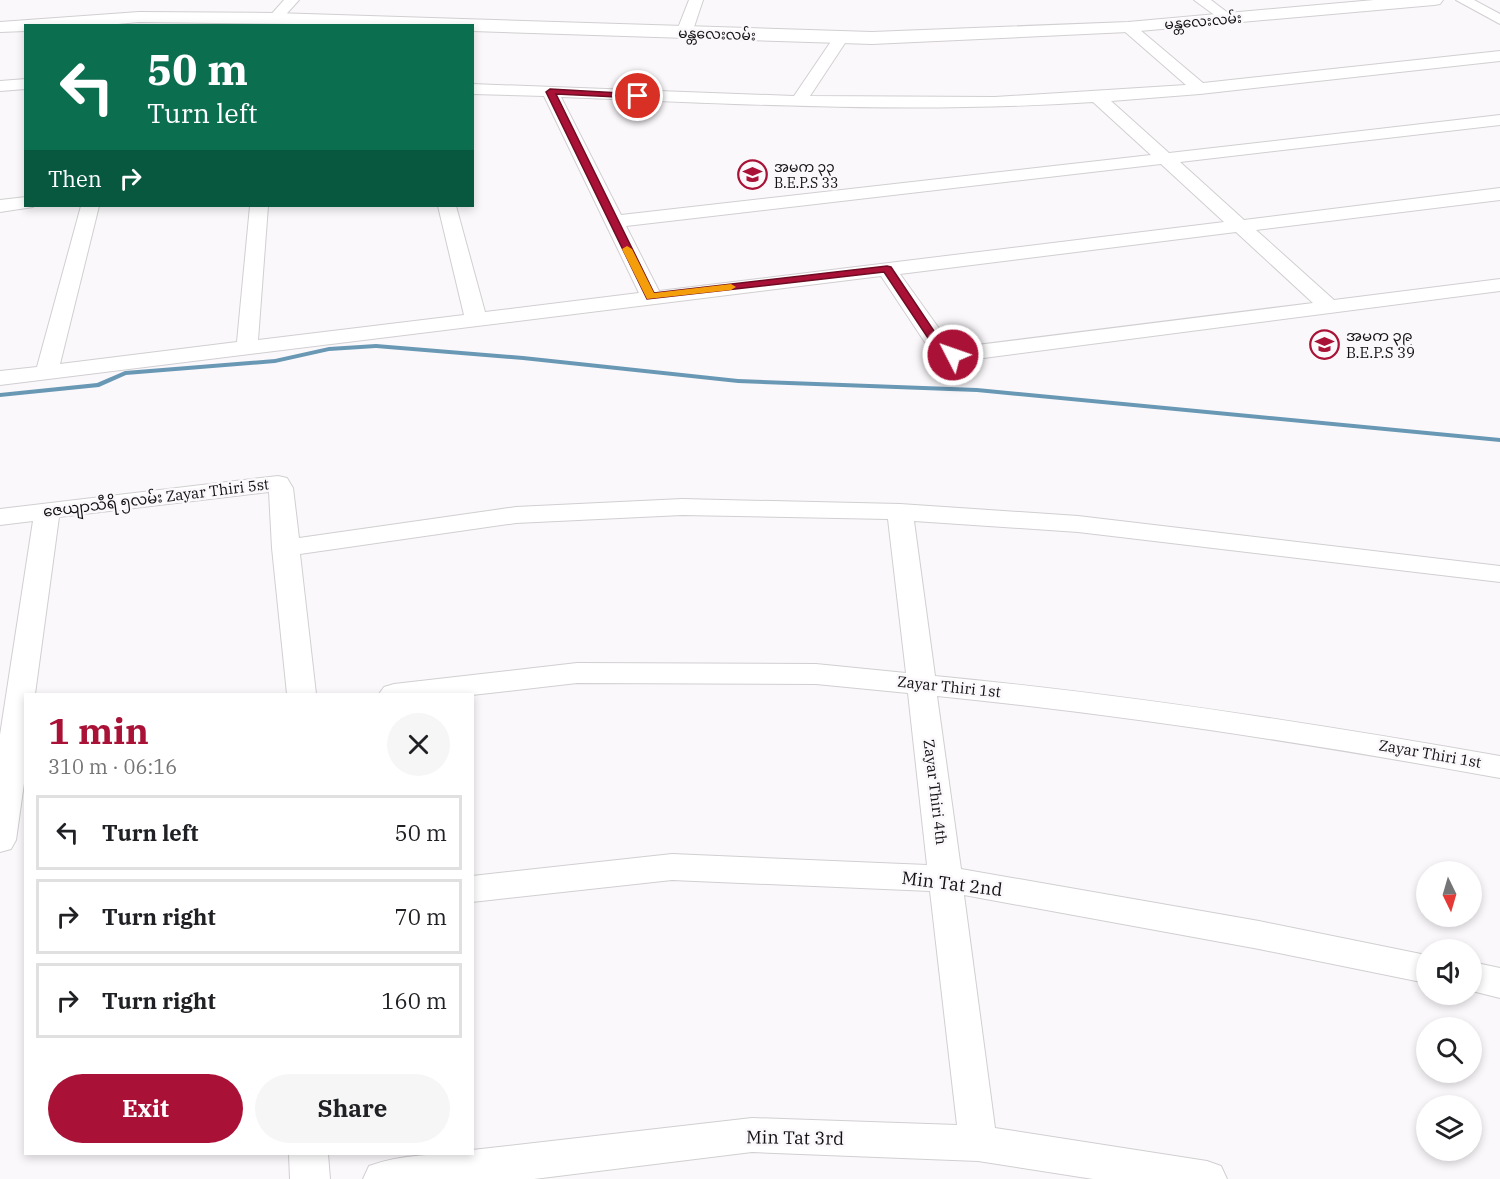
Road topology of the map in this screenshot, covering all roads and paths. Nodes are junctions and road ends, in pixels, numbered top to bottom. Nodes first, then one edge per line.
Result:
1 (292, 0) edge
2 (696, 0) edge
3 (1200, 0) edge
4 (1434, 0) edge
5 (1463, 0) edge
6 (275, 18) junction
7 (1228, 19) junction
8 (1500, 20) edge
9 (42, 24) edge
10 (423, 24) edge
11 (24, 25) edge
12 (474, 26) edge
13 (0, 27) edge
14 (1128, 27) junction
15 (684, 33) junction
16 (841, 38) junction
17 (1500, 56) edge
18 (24, 84) edge
19 (0, 86) edge
20 (1200, 88) junction
21 (474, 89) edge
22 (550, 92) junction
23 (1097, 97) junction
24 (798, 102) junction
25 (1500, 120) edge
26 (1164, 158) junction
27 (1500, 194) edge
28 (24, 203) edge
29 (0, 206) edge
30 (90, 207) edge
31 (259, 207) edge
32 (447, 207) edge
33 (614, 222) junction
34 (1240, 226) junction
35 (887, 269) junction
36 (1500, 285) edge
37 (651, 296) junction
38 (1330, 307) junction
39 (476, 319) junction
40 (247, 346) junction
41 (47, 372) junction
42 (0, 378) edge
43 (47, 511) junction
44 (900, 512) junction
45 (0, 517) edge
46 (285, 548) junction
47 (1500, 574) edge
48 (921, 685) junction
49 (27, 693) edge
50 (301, 693) edge
51 (403, 693) edge
52 (24, 716) edge
53 (19, 760) edge
54 (1500, 767) edge
55 (0, 840) edge
56 (946, 879) junction
57 (474, 889) edge
58 (1416, 967) edge
59 (1482, 979) edge
60 (1500, 983) edge
61 (978, 1143) junction
62 (309, 1155) edge
63 (310, 1179) edge
64 (383, 1179) edge
65 (1207, 1179) edge

1 - 6 street
2 - 15 street
3 - 7 street
4 - 7 street, မန္တလေးလမ်း
5 - 8 street
6 - 9 street, မန္တလေးလမ်း
6 - 10 street, မန္တလေးလမ်း
7 - 14 street, မန္တလေးလမ်း
11 - 13 street, မန္တလေးလမ်း
12 - 15 street, မန္တလေးလမ်း
14 - 16 street, မန္တလေးလမ်း
14 - 20 street
15 - 16 street, မန္တလေးလမ်း
16 - 24 street
17 - 20 street
18 - 19 street
20 - 23 street
21 - 22 street
22 - 24 street
22 - 33 street
23 - 24 street
23 - 26 street
25 - 26 street
26 - 33 street
26 - 34 street
27 - 34 street
28 - 29 street
30 - 41 street
31 - 40 street
32 - 39 street
33 - 37 street
34 - 35 street
34 - 38 street
35 - 37 street
35 - 38 street
36 - 38 street
37 - 39 street
39 - 40 street
40 - 41 street
41 - 42 street
43 - 45 street, ဇေယျာသီရိ ၅လမ်း Zayar Thiri 5st
43 - 46 street, ဇေယျာသီရိ ၅လမ်း Zayar Thiri 5st
43 - 49 street
44 - 46 street
44 - 47 street
44 - 48 street, Zayar Thiri 4th
46 - 50 street, ဇေယျာသီရိ ၅လမ်း Zayar Thiri 5st
48 - 51 street, Zayar Thiri 1st
48 - 54 street, Zayar Thiri 1st
48 - 56 street, Zayar Thiri 4th
52 - 53 street
53 - 55 street
56 - 57 street, Min Tat 2nd
56 - 58 street, Min Tat 2nd
56 - 61 street, Zayar Thiri 4th
59 - 60 street
61 - 64 street, Min Tat 3rd
61 - 65 street, Min Tat 3rd
62 - 63 street

